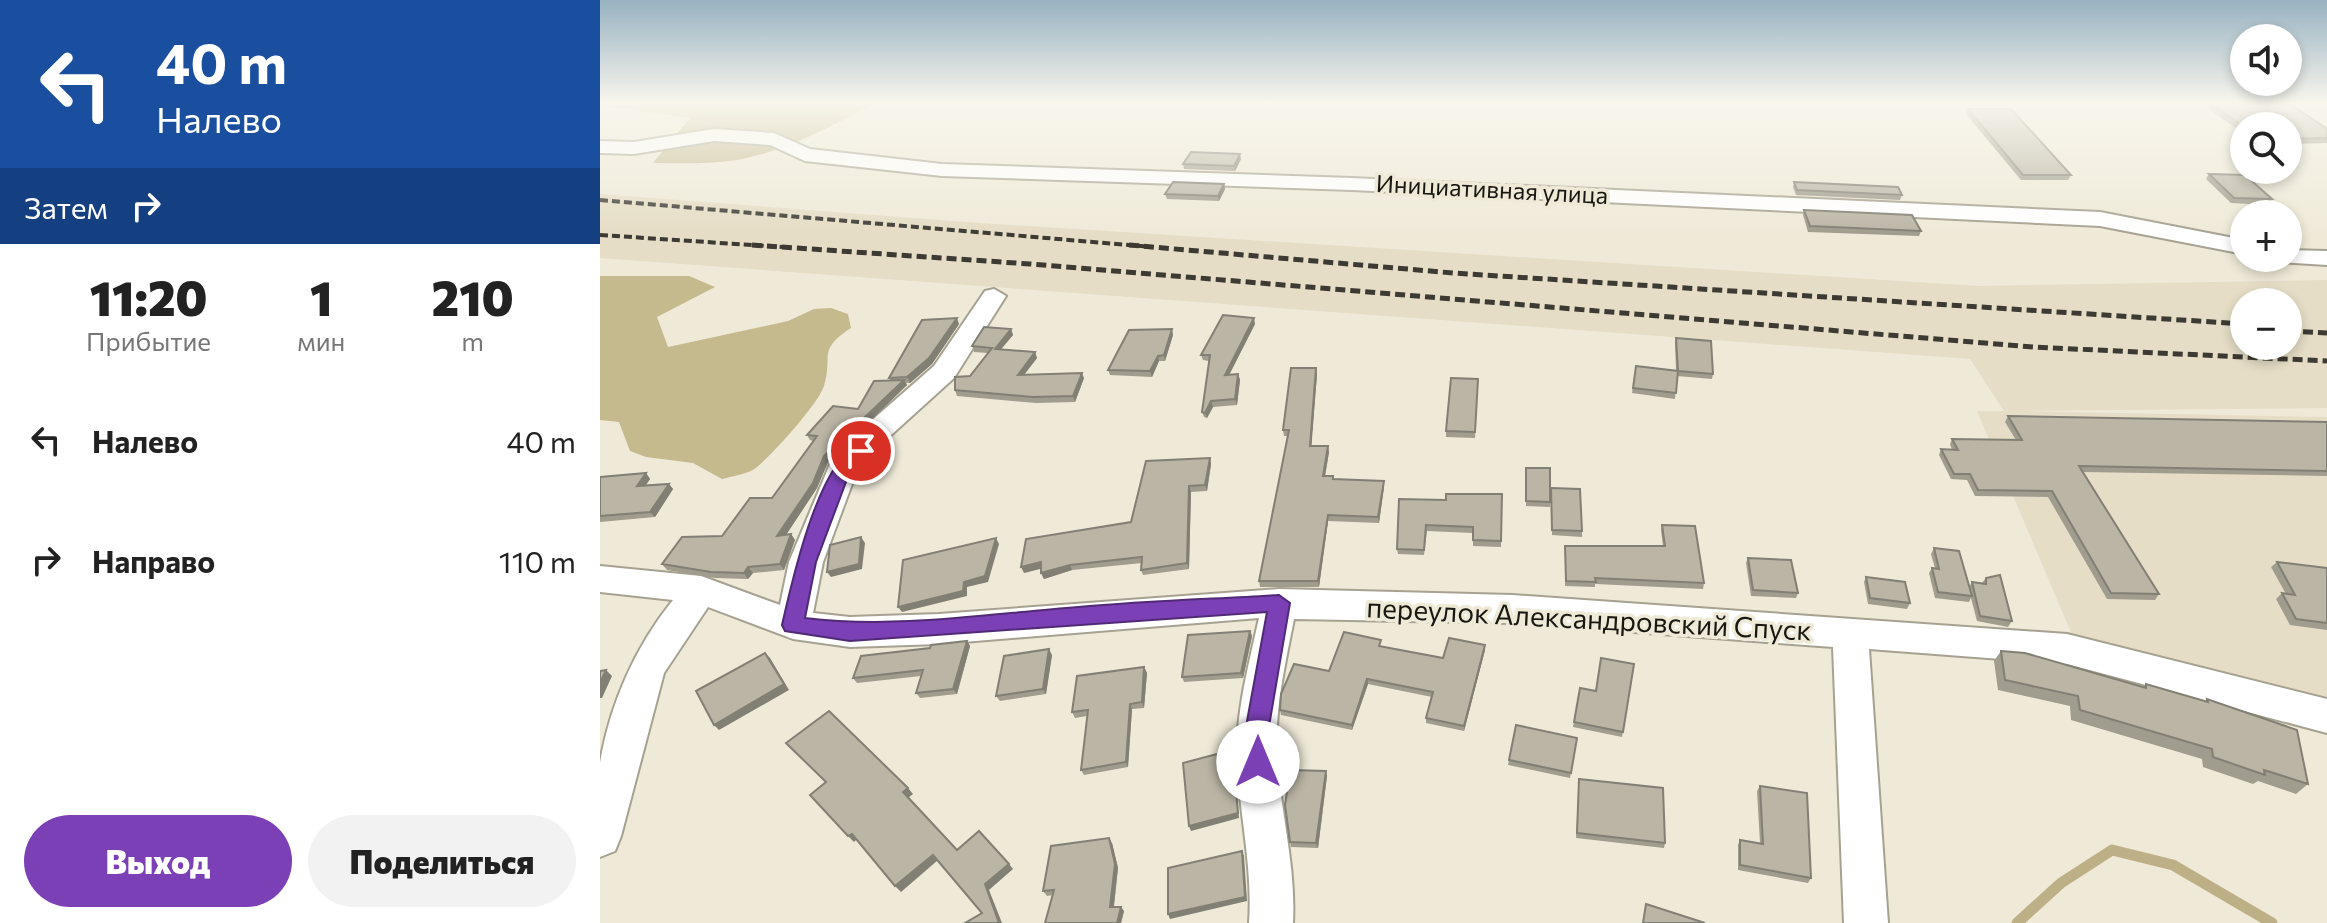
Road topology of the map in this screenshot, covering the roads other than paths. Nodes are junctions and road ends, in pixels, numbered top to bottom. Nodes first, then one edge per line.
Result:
1 (602, 147) edge
2 (640, 147) edge
3 (790, 147) edge
4 (2230, 244) edge
5 (2302, 257) edge
6 (2327, 258) edge
7 (994, 296) dead end
8 (600, 579) edge
9 (701, 590) junction
10 (1279, 603) junction
11 (793, 625) junction
12 (1850, 634) junction
13 (2327, 716) edge
14 (600, 836) edge
15 (1271, 923) edge
16 (1866, 923) edge

1 - 2 street, Инициативная улица
3 - 4 street, Инициативная улица
5 - 6 street
7 - 11 street
8 - 9 street, переулок Александровский Спуск
9 - 11 street, переулок Александровский Спуск
9 - 14 street
10 - 11 street, переулок Александровский Спуск
10 - 12 street, переулок Александровский Спуск
10 - 15 street
12 - 13 street, переулок Александровский Спуск
12 - 16 street, переулок Александровский Спуск

